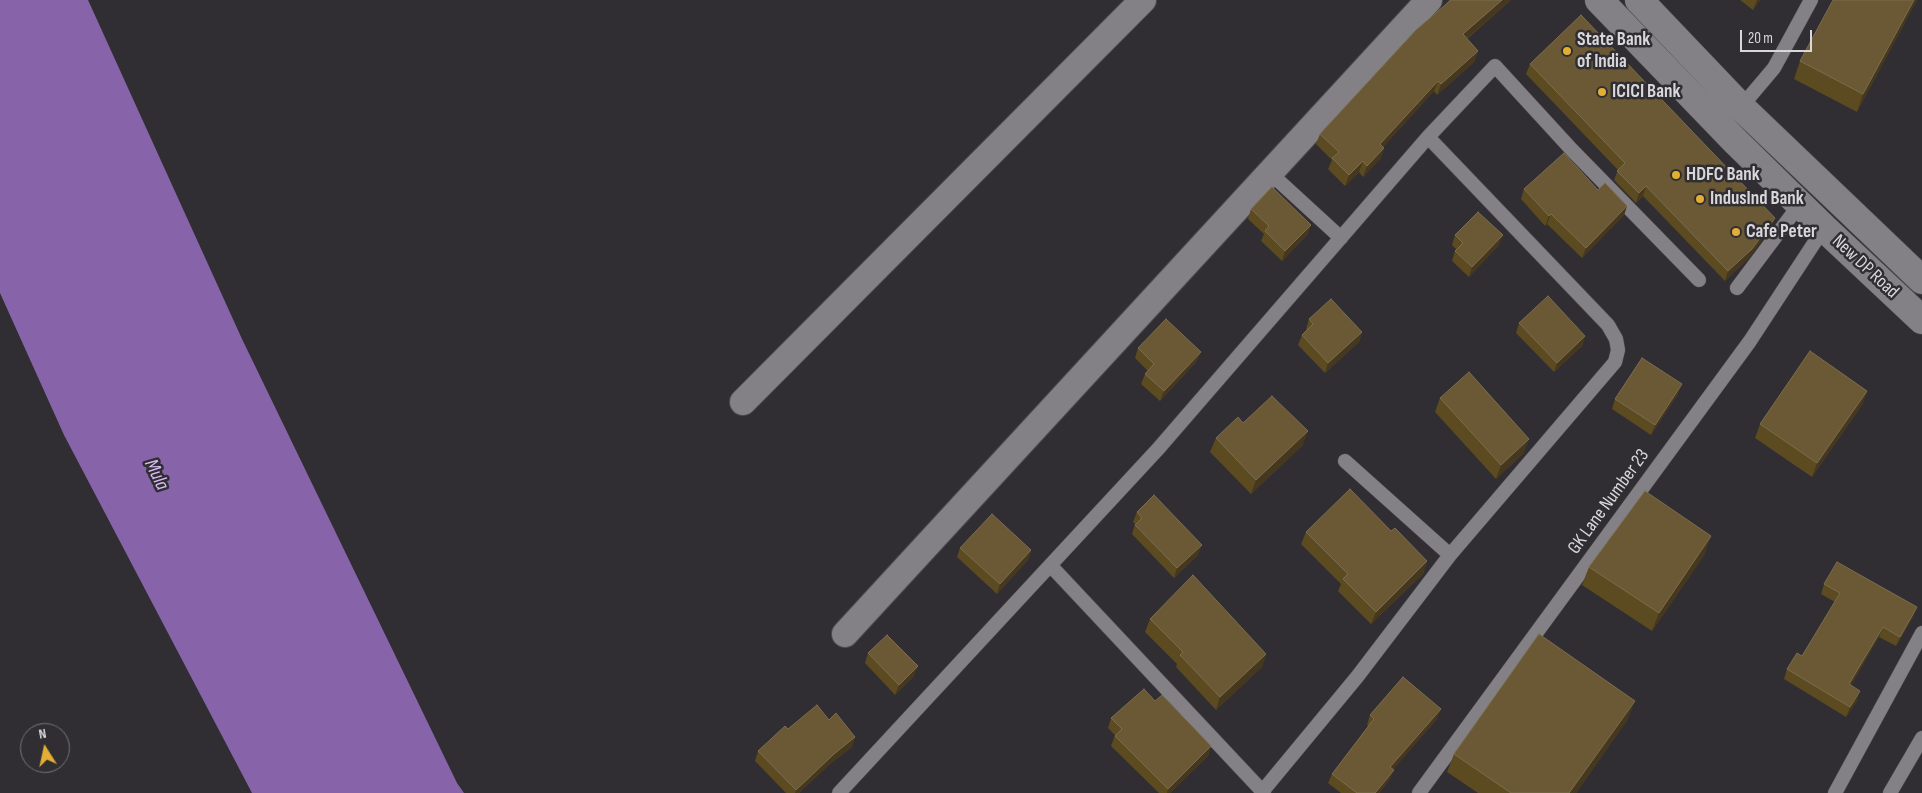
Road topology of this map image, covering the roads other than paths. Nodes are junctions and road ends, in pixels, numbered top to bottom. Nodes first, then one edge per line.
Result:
1 (1143, 0) edge
2 (1429, 0) edge
3 (1599, 0) edge
4 (1639, 0) edge
5 (1811, 0) edge
6 (1742, 107) junction
7 (1428, 137) junction
8 (1269, 172) junction
9 (1800, 204) junction
10 (1824, 228) junction
11 (1341, 238) junction
12 (1699, 280) dead end
13 (1922, 280) edge
14 (1737, 288) dead end
15 (1922, 320) edge
16 (743, 402) dead end
17 (1345, 462) dead end
18 (1450, 555) junction
19 (1051, 566) junction
20 (1922, 632) edge
21 (845, 634) dead end
22 (1922, 738) edge
23 (839, 793) edge
24 (1263, 793) edge
25 (1419, 793) edge
26 (1835, 793) edge
27 (1890, 793) edge

1 - 16 street
2 - 8 street
3 - 9 main road, New DP Road
4 - 6 main road, New DP Road
5 - 6 lane
6 - 13 main road, New DP Road
7 - 11 lane
7 - 12 lane
7 - 18 lane
8 - 11 lane
8 - 21 street
9 - 10 main road, New DP Road
9 - 14 lane
10 - 15 main road, New DP Road
10 - 25 lane, GK Lane Number 23
11 - 19 lane
17 - 18 lane
18 - 24 lane
19 - 23 lane
19 - 24 lane
20 - 26 lane
22 - 27 lane

